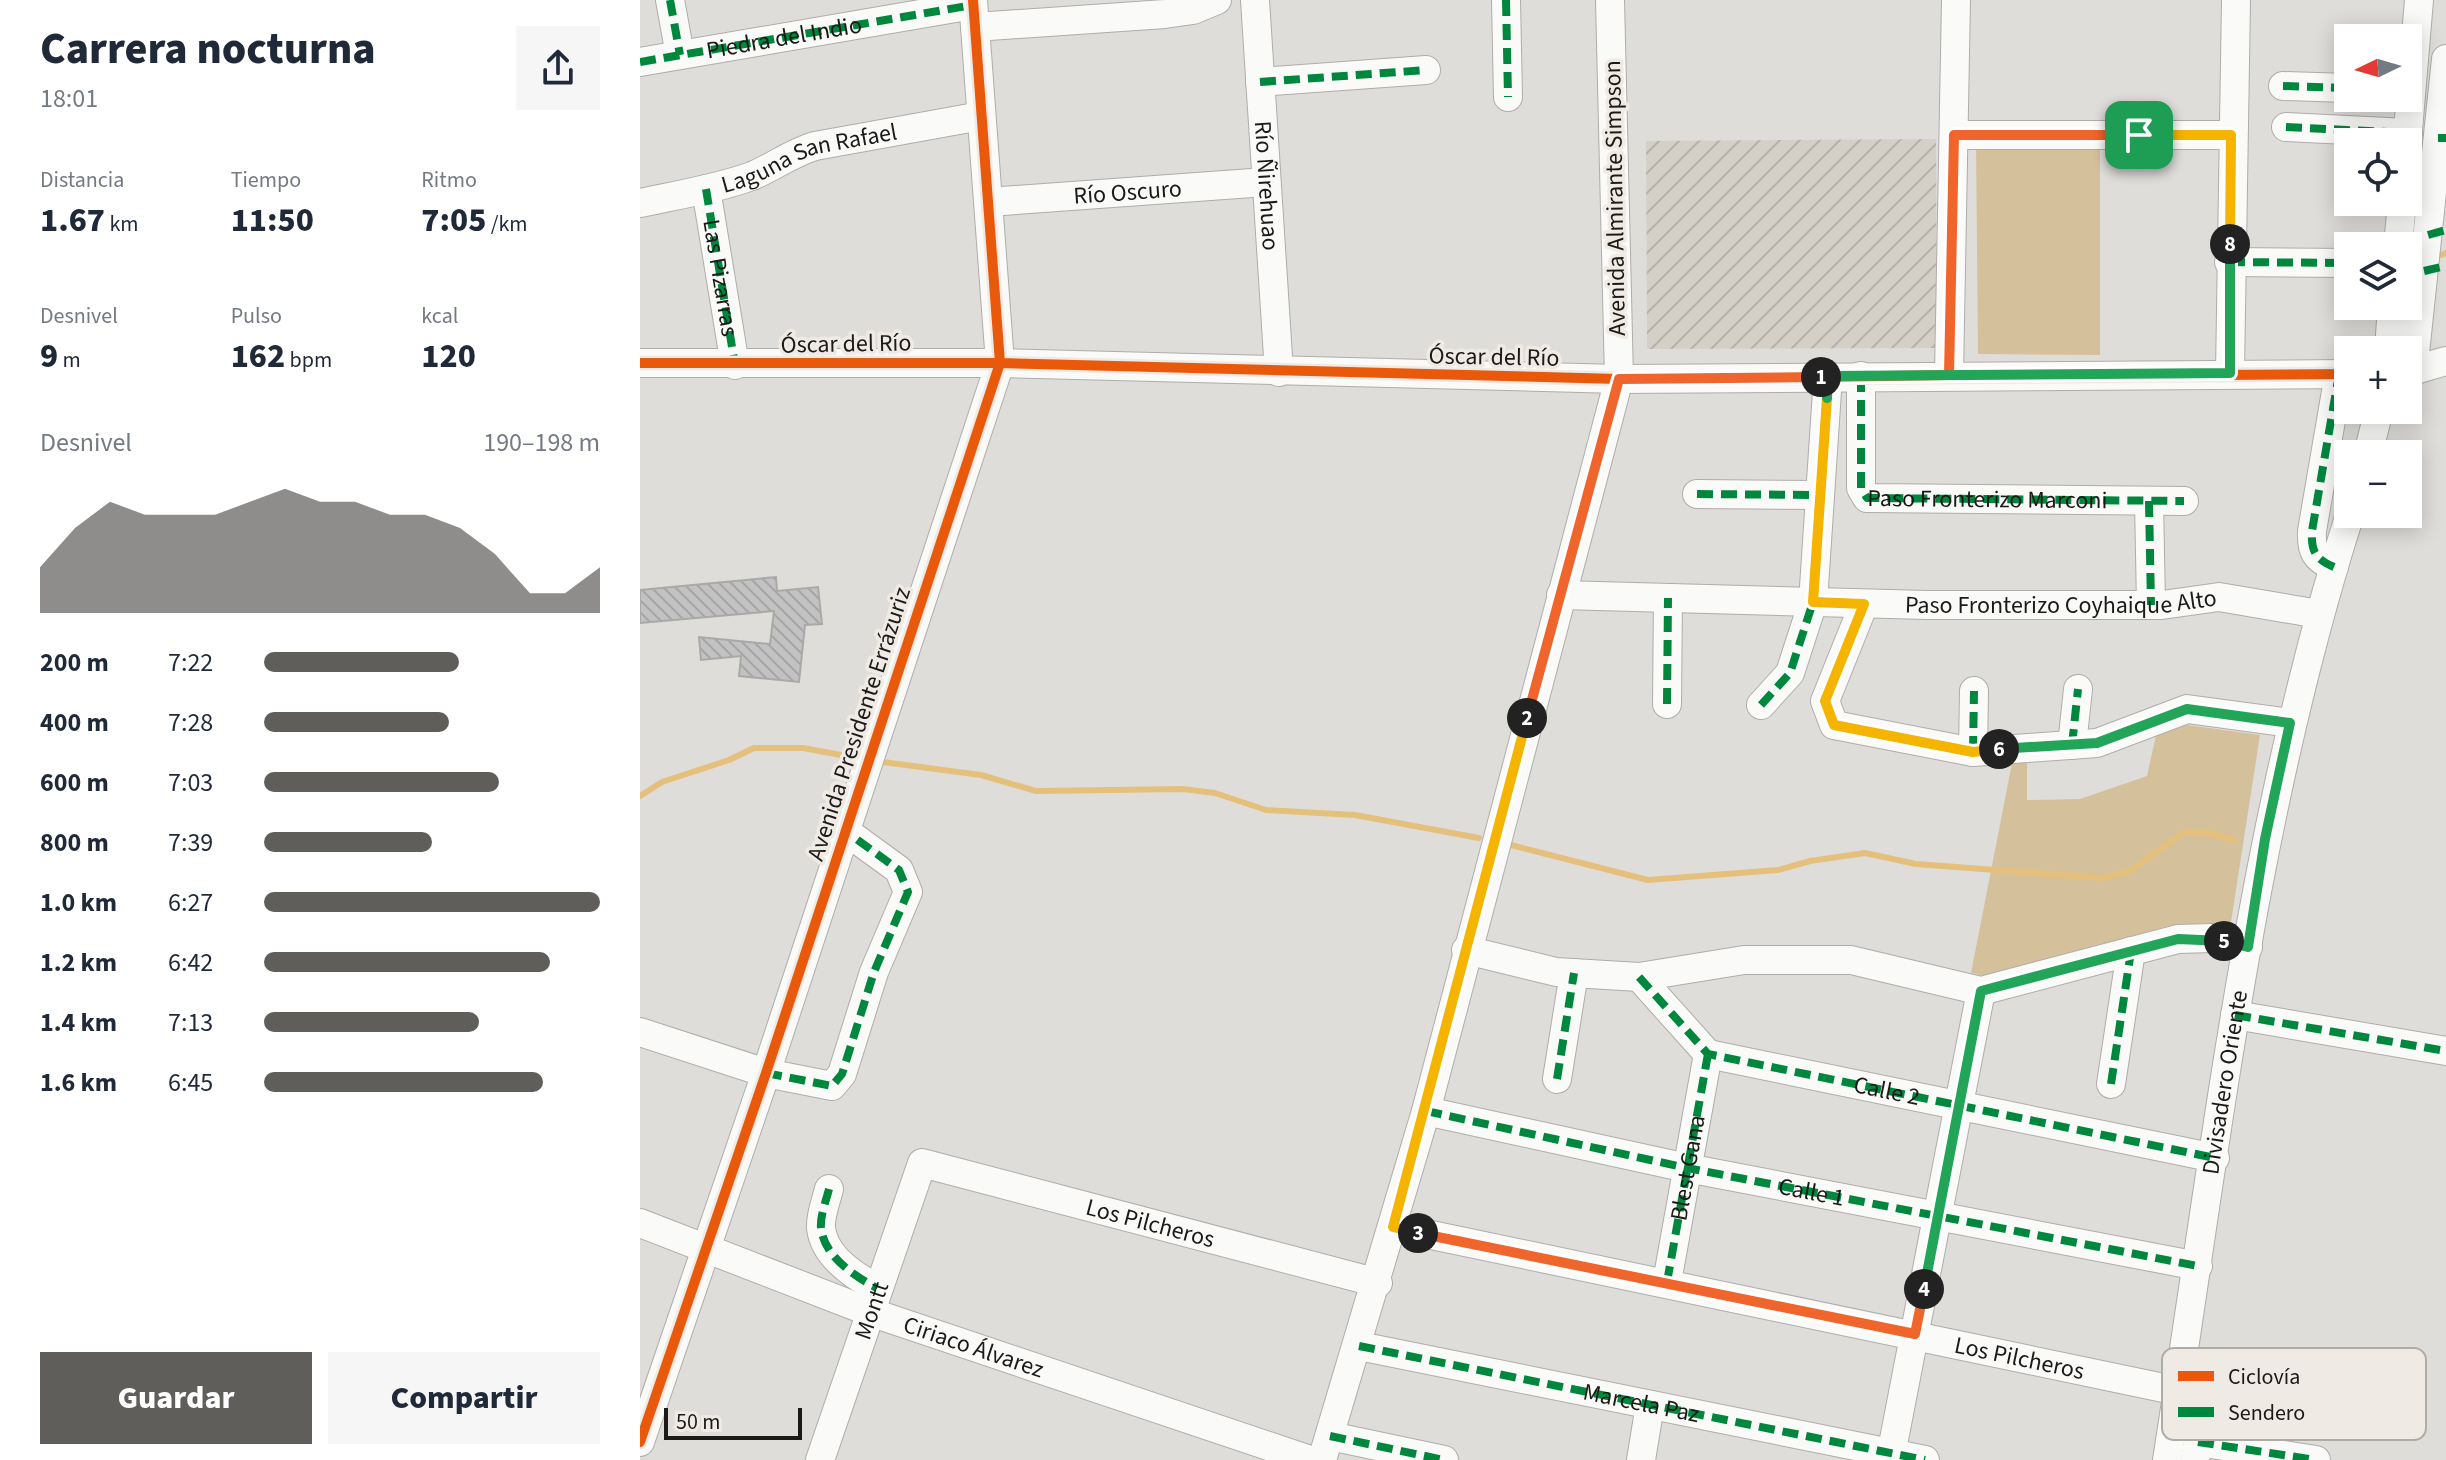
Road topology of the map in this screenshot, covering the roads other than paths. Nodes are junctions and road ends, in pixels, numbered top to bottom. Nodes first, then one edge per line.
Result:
1 (670, 0) edge
2 (1217, 0) edge
3 (1255, 0) edge
4 (1506, 0) edge
5 (1610, 0) edge
6 (1956, 0) edge
7 (2236, 0) edge
8 (2419, 0) edge
9 (974, 11) edge
10 (2417, 24) edge
11 (680, 55) junction
12 (2446, 59) edge
13 (640, 62) edge
14 (1426, 70) dead end
15 (1260, 82) junction
16 (2283, 86) dead end
17 (2334, 88) edge
18 (1508, 97) dead end
19 (981, 116) junction
20 (2286, 127) dead end
21 (2334, 131) edge
22 (1954, 135) junction
23 (2231, 135) junction
24 (2442, 138) edge
25 (1266, 182) junction
26 (706, 189) junction
27 (988, 202) junction
28 (640, 203) edge
29 (2437, 232) edge
30 (2229, 262) junction
31 (2334, 263) edge
32 (2435, 269) edge
33 (2419, 336) edge
34 (2446, 361) edge
35 (640, 363) edge
36 (1000, 363) junction
37 (735, 365) junction
38 (2422, 369) edge
39 (1279, 372) junction
40 (2230, 373) junction
41 (2334, 374) edge
42 (1949, 375) junction
43 (1828, 376) junction
44 (1861, 376) junction
45 (1619, 379) junction
46 (2334, 420) edge
47 (1697, 494) dead end
48 (1820, 495) junction
49 (2149, 501) junction
50 (2184, 501) dead end
51 (2346, 528) edge
52 (2334, 567) junction
53 (1561, 595) junction
54 (1668, 598) junction
55 (1813, 602) junction
56 (1864, 604) junction
57 (2151, 605) junction
58 (2319, 614) junction
59 (2078, 689) dead end
60 (1974, 691) dead end
61 (1667, 704) dead end
62 (1761, 705) dead end
63 (2290, 723) junction
64 (2072, 745) junction
65 (1973, 752) junction
66 (844, 830) junction
67 (2248, 947) junction
68 (1466, 950) junction
69 (2131, 951) junction
70 (1574, 973) junction
71 (1639, 977) junction
72 (1981, 991) junction
73 (2235, 1015) junction
74 (640, 1032) edge
75 (2446, 1051) edge
76 (1708, 1054) junction
77 (766, 1073) junction
78 (1557, 1079) dead end
79 (2111, 1084) dead end
80 (1961, 1106) junction
81 (1426, 1111) junction
82 (2215, 1158) junction
83 (922, 1163) joint
84 (1687, 1168) junction
85 (829, 1189) dead end
86 (1939, 1217) junction
87 (640, 1223) edge
88 (1393, 1227) junction
89 (707, 1246) junction
90 (2198, 1266) junction
91 (1667, 1282) junction
92 (1378, 1283) junction
93 (873, 1300) junction
94 (1915, 1334) junction
95 (1359, 1346) junction
96 (2185, 1348) edge
97 (2162, 1388) edge
98 (1650, 1405) junction
99 (2170, 1440) edge
100 (640, 1442) edge
101 (1326, 1448) edge
102 (2197, 1451) edge
103 (1891, 1457) edge
104 (820, 1460) edge
105 (1310, 1460) edge
106 (1444, 1460) edge
107 (1641, 1460) edge
108 (1925, 1460) edge
109 (2167, 1460) edge
110 (2316, 1460) edge

1 - 11 street
2 - 9 street, Piedra del Indio
3 - 15 street, Río Ñirehuao
4 - 18 street
5 - 45 street, Avenida Almirante Simpson
6 - 22 street
7 - 23 street
8 - 10 street
9 - 11 street, Piedra del Indio
9 - 19 street, Avenida Presidente Errázuriz
11 - 13 street, Piedra del Indio
12 - 24 street
14 - 15 street
15 - 25 street, Río Ñirehuao
16 - 17 street
19 - 26 street, Laguna San Rafael
19 - 27 street, Avenida Presidente Errázuriz
20 - 21 street
22 - 23 street
22 - 42 street
23 - 30 street
24 - 29 street
25 - 27 street, Río Oscuro
25 - 39 street, Río Ñirehuao
26 - 28 street, Laguna San Rafael
26 - 37 street, Las Pizarras
27 - 36 street, Avenida Presidente Errázuriz
29 - 32 street
30 - 31 street
30 - 40 street
32 - 33 street
34 - 38 street
35 - 37 street, Óscar del Río
36 - 37 street, Óscar del Río
36 - 39 street, Óscar del Río
36 - 66 street, Avenida Presidente Errázuriz
39 - 45 street, Óscar del Río
40 - 41 street, Óscar del Río
40 - 42 street, Óscar del Río
42 - 44 street, Óscar del Río
43 - 44 street, Óscar del Río
43 - 45 street, Óscar del Río
43 - 48 street
44 - 49 street, Paso Fronterizo Marconi
45 - 53 street, Avenida Almirante Simpson
46 - 52 street
47 - 48 street
48 - 55 street
49 - 50 street, Paso Fronterizo Marconi
49 - 57 street
51 - 52 street, Divisadero Oriente
52 - 58 street, Divisadero Oriente
53 - 54 street, Paso Fronterizo Coyhaique Alto
53 - 68 street, Avenida Almirante Simpson
54 - 55 street, Paso Fronterizo Coyhaique Alto
54 - 61 street
55 - 56 street, Paso Fronterizo Coyhaique Alto
55 - 62 street
56 - 57 street, Paso Fronterizo Coyhaique Alto
56 - 65 street
57 - 58 street, Paso Fronterizo Coyhaique Alto
58 - 63 street, Divisadero Oriente
59 - 64 street
60 - 65 street
63 - 64 street
63 - 67 street, Divisadero Oriente
64 - 65 street
66 - 77 street, Avenida Presidente Errázuriz
66 - 77 street
67 - 69 street
67 - 73 street, Divisadero Oriente
68 - 70 street
68 - 81 street, Avenida Almirante Simpson
69 - 72 street
69 - 79 street
70 - 71 street
70 - 78 street
71 - 72 street
71 - 76 street
72 - 80 street
73 - 75 street
73 - 82 street, Divisadero Oriente
74 - 77 street
76 - 80 street, Calle 2
76 - 84 street, Blest Gana
77 - 89 street, Avenida Presidente Errázuriz
80 - 82 street, Calle 2
80 - 86 street
81 - 84 street, Calle 1
81 - 88 street, Avenida Almirante Simpson
82 - 90 street, Divisadero Oriente
83 - 92 street, Los Pilcheros
83 - 93 street, Montt
84 - 86 street, Calle 1
84 - 91 street, Blest Gana
85 - 93 street
86 - 90 street, Calle 1
86 - 94 street
87 - 89 street, Ciriaco Álvarez
88 - 91 street, Los Pilcheros
88 - 92 street, Avenida Almirante Simpson
89 - 93 street, Ciriaco Álvarez
89 - 100 street, Avenida Presidente Errázuriz
90 - 96 street, Divisadero Oriente
91 - 94 street, Los Pilcheros
92 - 95 street, Avenida Almirante Simpson
93 - 104 street, Montt
93 - 105 street, Ciriaco Álvarez
94 - 97 street, Los Pilcheros
94 - 103 street
95 - 98 street, Marcela Paz
95 - 101 street, Avenida Almirante Simpson
98 - 103 street, Marcela Paz
98 - 107 street
99 - 109 street, Divisadero Oriente
101 - 106 street
102 - 110 street
103 - 108 street, Marcela Paz

